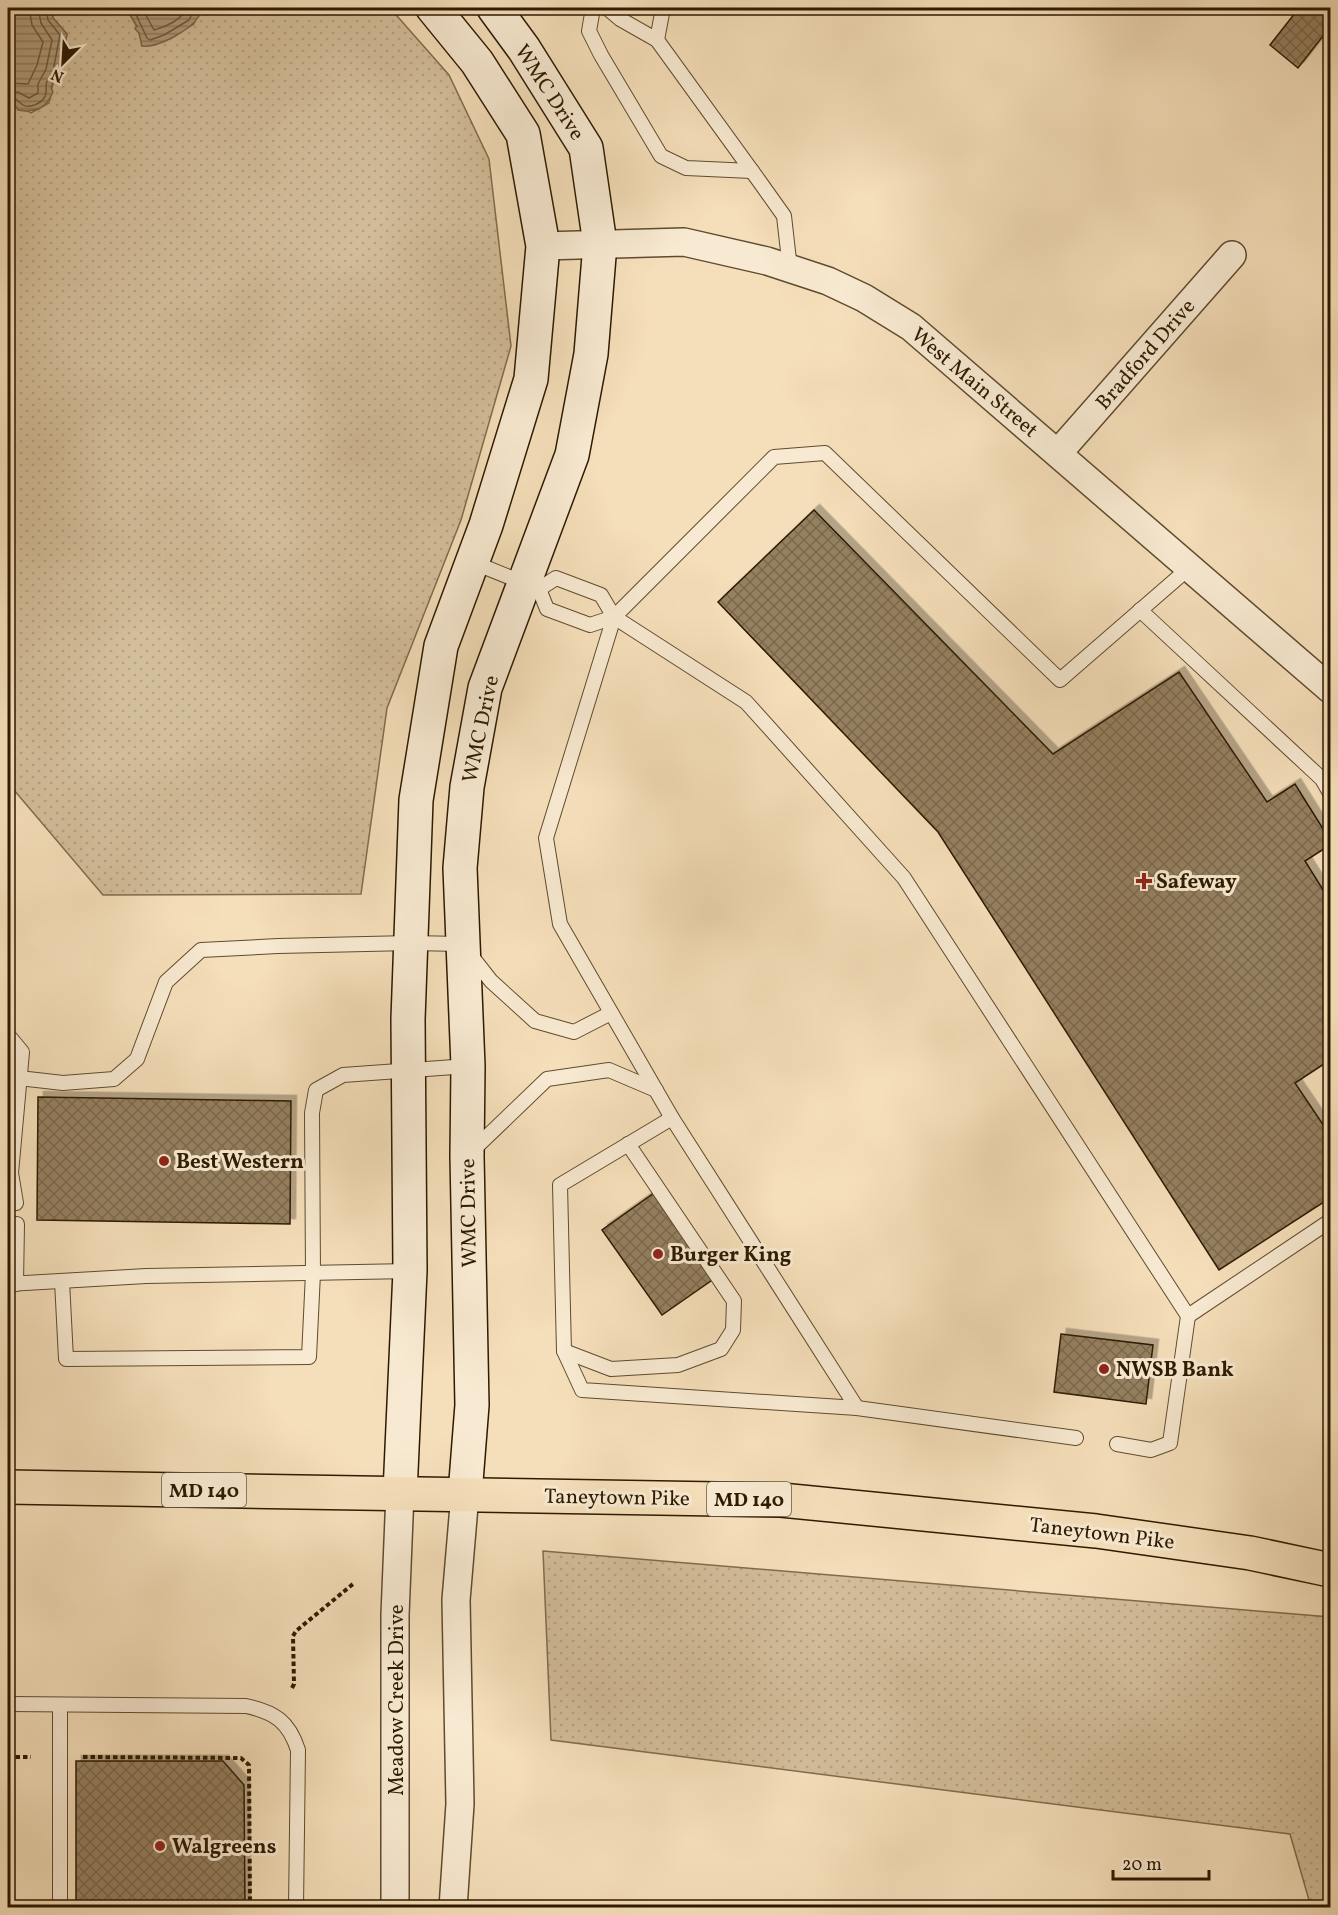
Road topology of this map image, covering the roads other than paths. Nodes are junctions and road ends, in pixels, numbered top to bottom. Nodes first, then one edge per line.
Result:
1 (434, 8) edge
2 (494, 8) edge
3 (593, 8) edge
4 (607, 8) edge
5 (663, 8) edge
6 (657, 40) junction
7 (752, 171) junction
8 (600, 244) junction
9 (543, 246) junction
10 (1232, 255) dead end
11 (790, 269) junction
12 (1058, 453) junction
13 (472, 562) junction
14 (1189, 568) junction
15 (531, 586) junction
16 (1140, 610) junction
17 (614, 617) junction
18 (1330, 689) edge
19 (1330, 793) edge
20 (410, 943) junction
21 (462, 944) junction
22 (611, 1013) junction
23 (8, 1035) edge
24 (468, 1066) junction
25 (408, 1070) junction
26 (19, 1078) junction
27 (656, 1090) junction
28 (672, 1118) junction
29 (628, 1144) junction
30 (467, 1156) junction
31 (9, 1171) edge
32 (16, 1203) dead end
33 (1330, 1221) edge
34 (17, 1224) dead end
35 (410, 1271) junction
36 (313, 1273) junction
37 (62, 1281) junction
38 (12, 1284) edge
39 (1188, 1316) junction
40 (564, 1351) junction
41 (857, 1408) junction
42 (1076, 1438) dead end
43 (1117, 1444) dead end
44 (8, 1487) edge
45 (400, 1493) junction
46 (465, 1494) junction
47 (1330, 1570) edge
48 (8, 1704) edge
49 (60, 1705) junction
50 (60, 1908) edge
51 (296, 1908) edge
52 (395, 1908) edge
53 (453, 1908) edge

1 - 9 main road
2 - 8 main road, WMC Drive
3 - 7 lane
4 - 6 lane
5 - 6 lane
6 - 7 lane
7 - 11 lane
8 - 9 street, West Main Street
8 - 11 street, West Main Street
8 - 15 main road, WMC Drive
9 - 13 main road
10 - 12 street, Bradford Drive
11 - 12 street, West Main Street
12 - 14 street, West Main Street
13 - 15 lane
13 - 20 main road
14 - 16 lane
14 - 18 street, West Main Street
15 - 17 lane
15 - 17 lane
15 - 21 main road, WMC Drive
16 - 17 lane
16 - 19 lane
17 - 22 lane
17 - 39 lane
20 - 21 lane
20 - 25 main road
20 - 26 lane
21 - 22 lane
21 - 24 main road, WMC Drive
22 - 27 lane
23 - 26 lane
24 - 25 lane
24 - 30 main road, WMC Drive
25 - 35 main road
25 - 36 lane
26 - 31 lane
27 - 28 lane
27 - 30 lane
28 - 29 lane
28 - 41 lane
29 - 40 lane
29 - 40 lane
30 - 46 main road, WMC Drive
31 - 32 lane
33 - 39 lane
34 - 38 lane
35 - 36 lane
35 - 45 main road
36 - 37 lane
36 - 37 lane
37 - 38 lane
39 - 43 lane
40 - 41 lane
41 - 42 lane
44 - 45 highway, Taneytown Pike / MD 140
45 - 46 highway, Taneytown Pike / MD 140
45 - 52 street, Meadow Creek Drive
46 - 47 highway, Taneytown Pike / MD 140
46 - 53 street
48 - 49 lane
49 - 50 lane
49 - 51 lane

